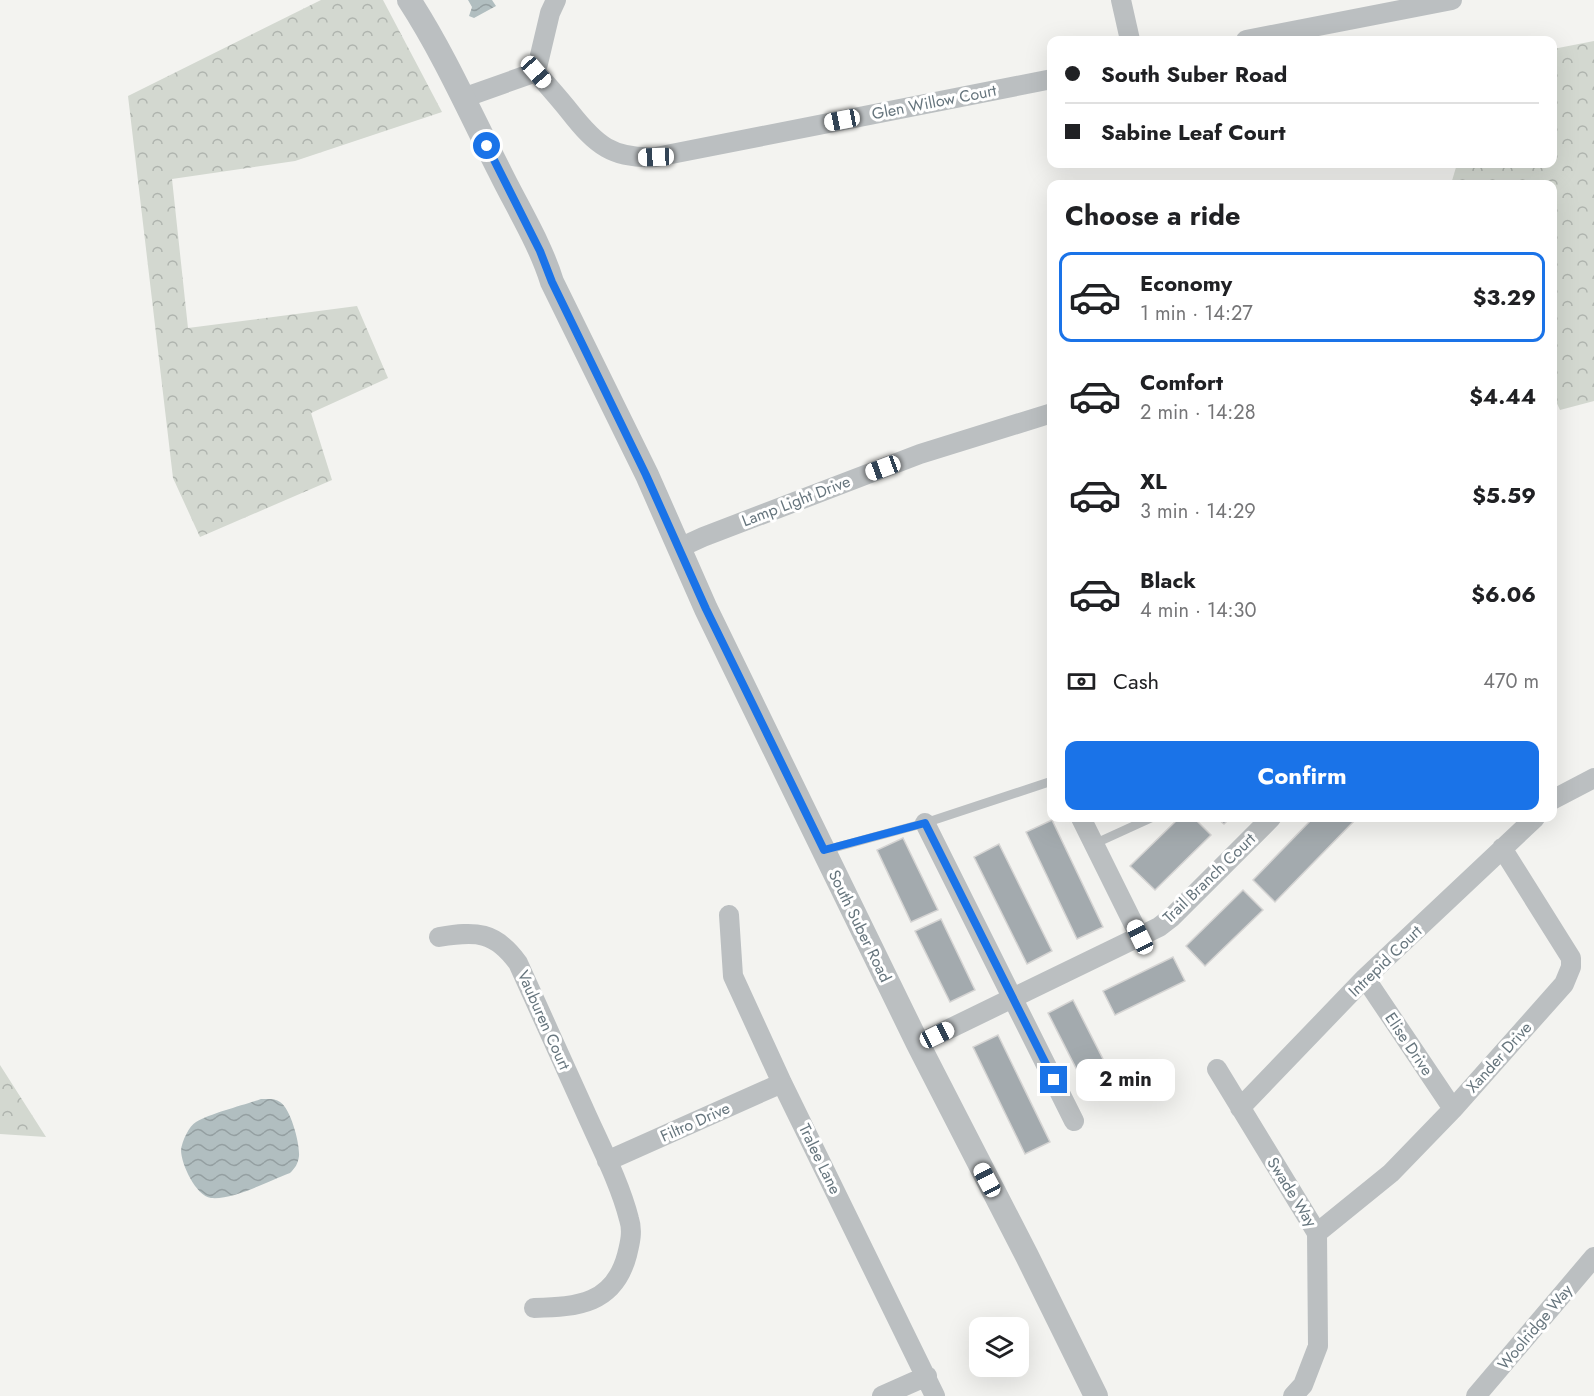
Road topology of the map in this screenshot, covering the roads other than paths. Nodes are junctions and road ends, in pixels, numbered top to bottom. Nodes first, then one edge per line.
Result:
1 (409, 0) edge
2 (556, 0) edge
3 (1121, 0) edge
4 (1452, 0) edge
5 (1129, 36) edge
6 (1267, 36) edge
7 (536, 72) junction
8 (1047, 80) edge
9 (462, 98) junction
10 (1047, 415) edge
11 (679, 548) junction
12 (1594, 778) edge
13 (1047, 783) edge
14 (1557, 797) edge
15 (1083, 822) edge
16 (1142, 822) edge
17 (1267, 822) edge
18 (1531, 822) edge
19 (925, 823) junction
20 (1094, 844) junction
21 (1502, 848) junction
22 (824, 850) junction
23 (729, 915) dead end
24 (438, 937) dead end
25 (1140, 937) junction
26 (1365, 978) junction
27 (1014, 998) junction
28 (918, 1044) junction
29 (1217, 1069) dead end
30 (782, 1083) junction
31 (1240, 1108) junction
32 (1453, 1109) junction
33 (1074, 1121) dead end
34 (607, 1161) junction
35 (1317, 1233) junction
36 (1594, 1257) edge
37 (534, 1308) dead end
38 (927, 1376) junction
39 (1480, 1395) edge
40 (882, 1396) edge
41 (935, 1396) edge
42 (1096, 1396) edge
43 (1293, 1396) edge

1 - 9 street, South Suber Road
2 - 7 street
3 - 5 street
4 - 6 street
7 - 8 street, Glen Willow Court
7 - 9 street
9 - 11 street, South Suber Road
10 - 11 street, Lamp Light Drive
11 - 22 street, South Suber Road
12 - 14 street
13 - 19 lane
15 - 20 street
16 - 20 lane
17 - 25 street, Trail Branch Court
18 - 21 street, Intrepid Court
19 - 22 lane
19 - 27 street
20 - 25 street
21 - 26 street, Intrepid Court
21 - 32 street, Xander Drive
22 - 28 street, South Suber Road
23 - 30 street, Tralee Lane
24 - 34 street, Vauburen Court
25 - 27 street, Trail Branch Court
26 - 31 street, Intrepid Court
26 - 32 street, Elise Drive
27 - 28 street, Trail Branch Court
27 - 33 street
28 - 42 street, South Suber Road
29 - 31 street, Swade Way
30 - 34 street, Filtro Drive
30 - 38 street, Tralee Lane
31 - 35 street, Swade Way
32 - 35 street, Xander Drive
34 - 37 street, Vauburen Court
35 - 43 street, Swade Way
36 - 39 street, Woolridge Way
38 - 40 street
38 - 41 street, Tralee Lane

